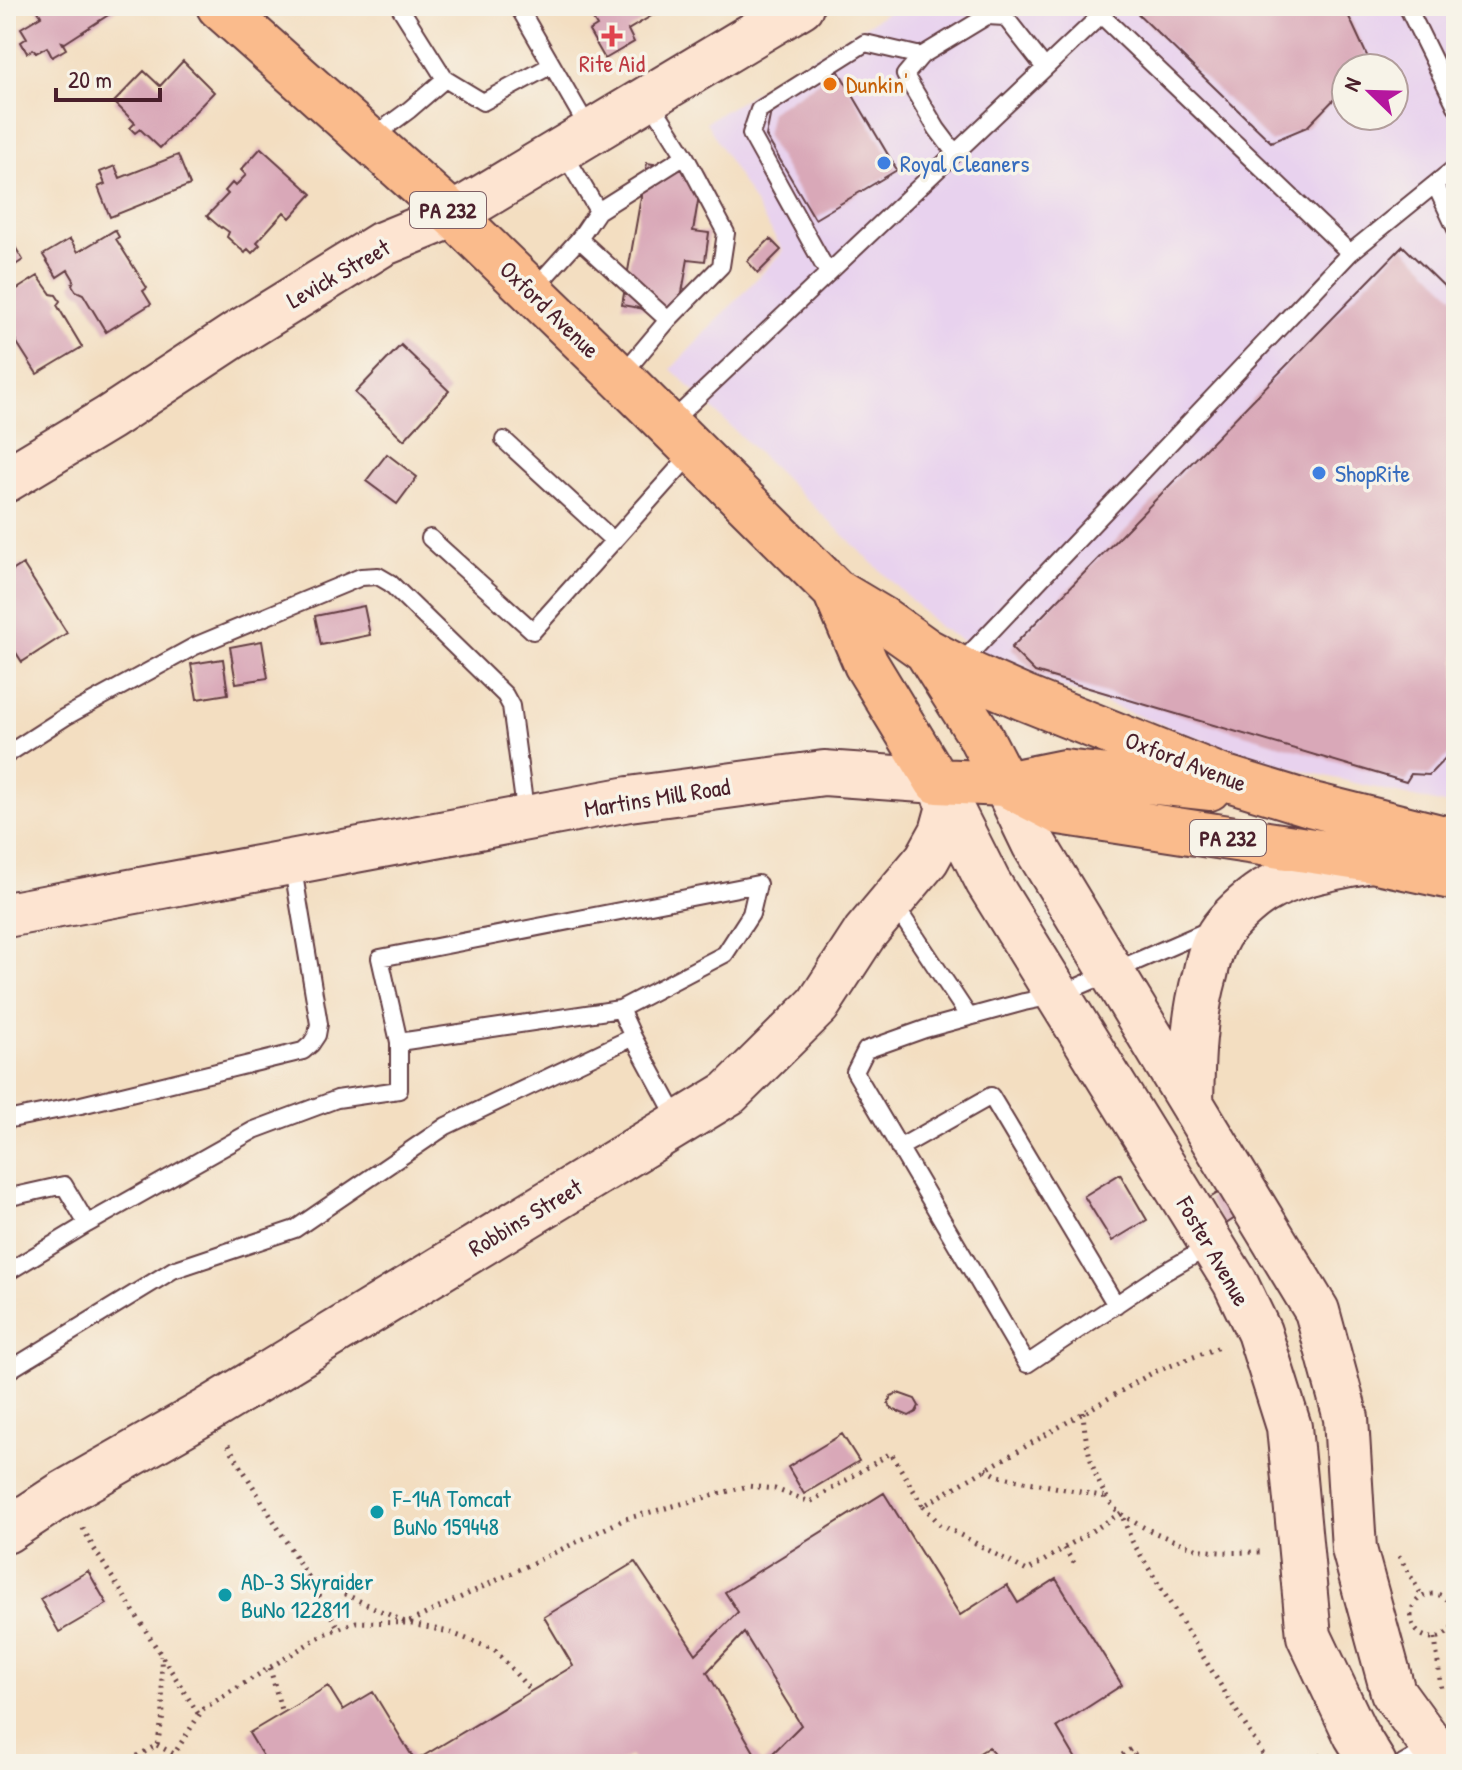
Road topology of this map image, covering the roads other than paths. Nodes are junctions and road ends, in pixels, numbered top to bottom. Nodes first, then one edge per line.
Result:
1 (219, 6) edge
2 (399, 6) edge
3 (518, 6) edge
4 (801, 6) edge
5 (1407, 6) edge
6 (1097, 11) edge
7 (921, 56) junction
8 (552, 65) junction
9 (1045, 68) junction
10 (445, 79) junction
11 (648, 98) junction
12 (1456, 106) edge
13 (369, 140) junction
14 (576, 141) junction
15 (955, 153) junction
16 (685, 156) junction
17 (1456, 167) edge
18 (1435, 184) junction
19 (598, 211) junction
20 (453, 215) junction
21 (1456, 229) edge
22 (579, 239) junction
23 (1350, 253) junction
24 (828, 273) junction
25 (532, 292) junction
26 (668, 320) junction
27 (620, 377) junction
28 (681, 438) junction
29 (504, 440) dead end
30 (6, 480) edge
31 (430, 538) dead end
32 (614, 541) junction
33 (835, 591) junction
34 (942, 659) junction
35 (6, 755) edge
36 (1005, 784) junction
37 (943, 792) junction
38 (1313, 805) junction
39 (527, 818) junction
40 (1456, 841) edge
41 (1372, 860) junction
42 (291, 862) junction
43 (1456, 878) edge
44 (6, 915) edge
45 (878, 917) junction
46 (1231, 920) junction
47 (1112, 971) junction
48 (1059, 995) junction
49 (620, 1009) junction
50 (969, 1017) junction
51 (633, 1037) junction
52 (399, 1042) junction
53 (1191, 1103) junction
54 (6, 1120) edge
55 (680, 1123) junction
56 (899, 1148) junction
57 (6, 1198) edge
58 (87, 1224) junction
59 (1212, 1245) junction
60 (6, 1273) edge
61 (1116, 1305) junction
62 (6, 1372) edge
63 (6, 1531) edge
64 (1431, 1748) edge
65 (1374, 1764) edge

1 - 13 main road, Oxford Avenue / PA 232
2 - 10 lane
3 - 8 lane
4 - 11 street, Levick Street
5 - 12 lane
6 - 9 lane
6 - 23 lane
7 - 9 lane
7 - 15 lane
7 - 24 lane
8 - 10 lane
8 - 14 lane
9 - 15 lane
10 - 13 lane
11 - 14 street, Levick Street
11 - 16 lane
13 - 20 main road, Oxford Avenue / PA 232
14 - 19 lane
14 - 20 street, Levick Street
15 - 24 lane
16 - 19 lane
16 - 26 lane
17 - 18 lane
18 - 21 lane
18 - 23 lane
19 - 22 lane
20 - 25 main road, Oxford Avenue / PA 232
20 - 30 street, Levick Street
22 - 25 lane
22 - 26 lane
23 - 34 lane
24 - 28 lane
25 - 27 main road, Oxford Avenue / PA 232
26 - 27 lane
27 - 28 main road, Oxford Avenue / PA 232
28 - 32 lane
28 - 33 main road, Oxford Avenue / PA 232
29 - 32 lane
31 - 32 lane
33 - 34 main road, Oxford Avenue / PA 232
33 - 37 main road, Oxford Avenue / PA 232
34 - 36 main road, Oxford Avenue
34 - 38 main road, Oxford Avenue / PA 232
35 - 39 lane
36 - 37 main road, Martins Mill Road
36 - 38 main road, Martins Mill Road
36 - 41 main road, PA 232
36 - 47 street
37 - 39 street, Martins Mill Road
37 - 45 street, Robbins Street
37 - 48 street, Foster Avenue
38 - 40 main road, Oxford Avenue / PA 232
39 - 42 street, Martins Mill Road
41 - 43 main road, PA 232
41 - 46 street
42 - 44 street, Martins Mill Road
42 - 54 lane
45 - 50 lane
45 - 55 street, Robbins Street
46 - 47 lane
46 - 53 street
47 - 48 lane
47 - 53 street
48 - 50 lane
48 - 59 street, Foster Avenue
49 - 51 lane
49 - 52 lane
49 - 52 lane
50 - 56 lane
51 - 55 lane
51 - 62 lane
52 - 58 lane
53 - 64 street
55 - 63 street, Robbins Street
56 - 61 lane
56 - 61 lane
57 - 58 lane
58 - 60 lane
59 - 61 lane
59 - 65 street, Foster Avenue

